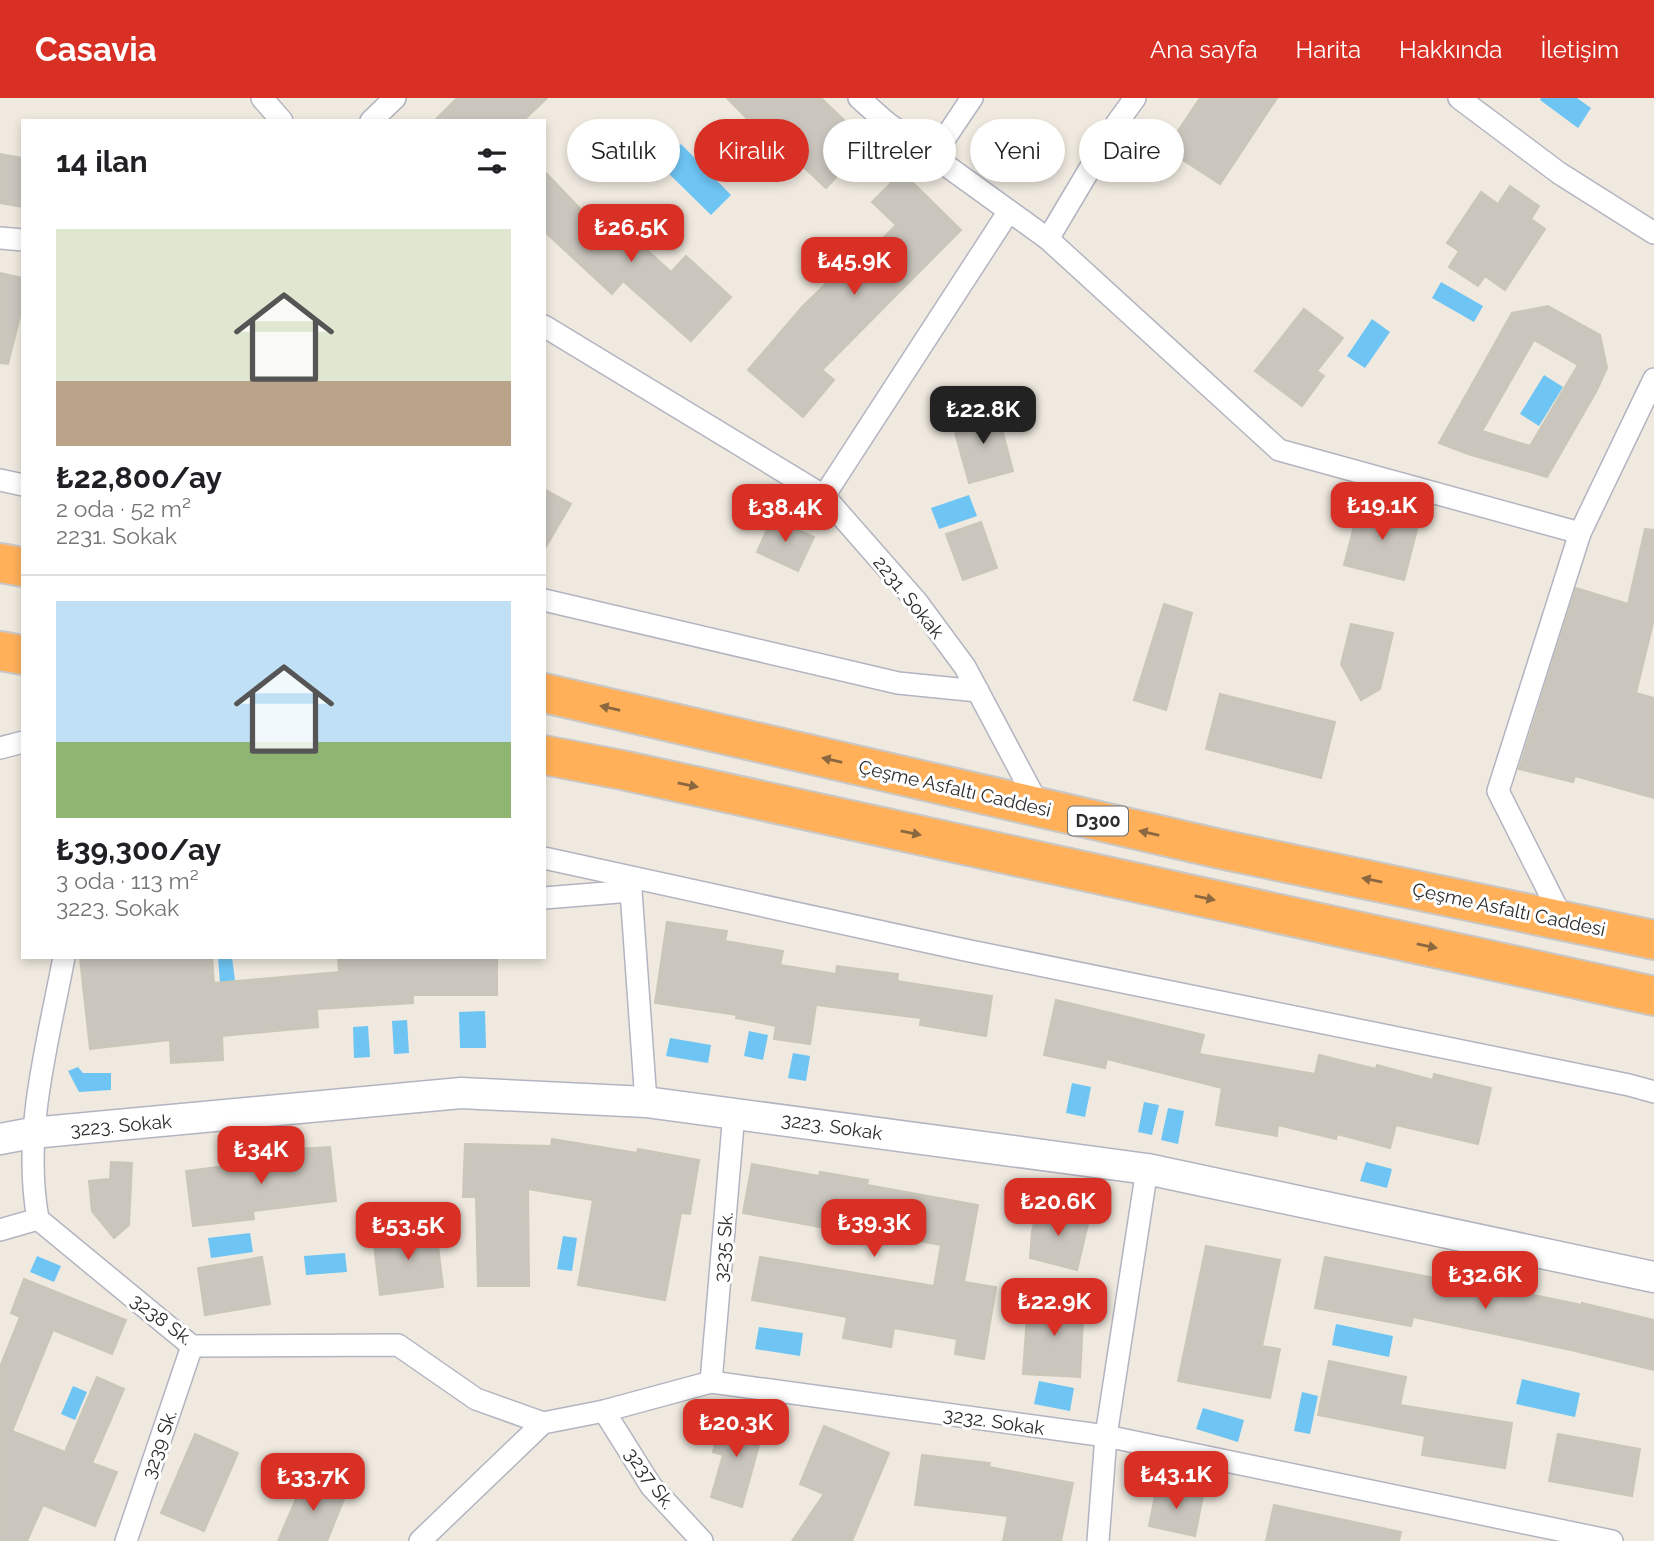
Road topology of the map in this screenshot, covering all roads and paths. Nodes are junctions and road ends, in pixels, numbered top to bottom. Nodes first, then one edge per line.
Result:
1 (262, 98) edge
2 (395, 98) edge
3 (859, 98) edge
4 (972, 98) edge
5 (1135, 98) edge
6 (1459, 98) edge
7 (280, 119) edge
8 (373, 119) edge
9 (883, 119) edge
10 (956, 122) edge
11 (956, 173) edge
12 (1009, 211) junction
13 (1654, 233) edge
14 (0, 237) edge
15 (1048, 239) junction
16 (21, 240) edge
17 (546, 327) edge
18 (1654, 379) edge
19 (0, 480) edge
20 (21, 485) edge
21 (824, 496) junction
22 (1580, 533) junction
23 (0, 563) edge
24 (21, 567) edge
25 (546, 600) edge
26 (0, 651) edge
27 (21, 655) edge
28 (978, 691) junction
29 (546, 693) edge
30 (21, 743) edge
31 (0, 748) edge
32 (546, 758) edge
33 (1040, 808) junction
34 (546, 859) edge
35 (631, 885) junction
36 (546, 898) edge
37 (1563, 920) junction
38 (1654, 940) edge
39 (64, 959) edge
40 (1654, 996) edge
41 (1654, 1092) edge
42 (646, 1102) junction
43 (734, 1113) junction
44 (32, 1133) junction
45 (0, 1139) edge
46 (1147, 1170) junction
47 (38, 1219) junction
48 (0, 1232) edge
49 (1654, 1278) edge
50 (192, 1346) junction
51 (711, 1381) junction
52 (604, 1411) junction
53 (543, 1423) junction
54 (1106, 1436) junction
55 (697, 1540) edge
56 (126, 1541) edge
57 (420, 1541) edge
58 (1098, 1541) edge
59 (1612, 1541) edge

1 - 7 street
2 - 8 street
3 - 9 street
4 - 10 street
5 - 15 street
6 - 13 street
11 - 12 street
12 - 15 street
12 - 21 street
14 - 16 street
15 - 22 street
17 - 21 street, 2231. Sokak
18 - 22 street
19 - 20 street
21 - 28 street, 2231. Sokak
22 - 37 street
23 - 24 highway
25 - 28 street
26 - 27 highway
28 - 33 street, 2231. Sokak
33 -> 29 highway, Çeşme Asfaltı Caddesi / D300
30 - 31 street
32 -> 40 highway
37 -> 33 highway, Çeşme Asfaltı Caddesi / D300
34 - 35 street
35 - 36 street
35 - 41 street
35 - 42 street
37 - 38 highway, Çeşme Asfaltı Caddesi / D300
39 - 44 street
42 - 43 street, 3223. Sokak
42 - 44 street, 3223. Sokak
43 - 46 street, 3223. Sokak
43 - 51 street, 3235 Sk.
44 - 45 street, 3223. Sokak
44 - 47 street
46 - 49 street, 3223. Sokak
46 - 54 street
47 - 48 street
47 - 50 street, 3238 Sk.
50 - 53 street, 3238 Sk.
50 - 56 street, 3239 Sk.
51 - 52 street, 3232. Sokak
51 - 54 street, 3232. Sokak
52 - 53 street, 3232. Sokak
52 - 55 street, 3237 Sk.
53 - 57 street
54 - 58 street
54 - 59 street, 3232. Sokak

